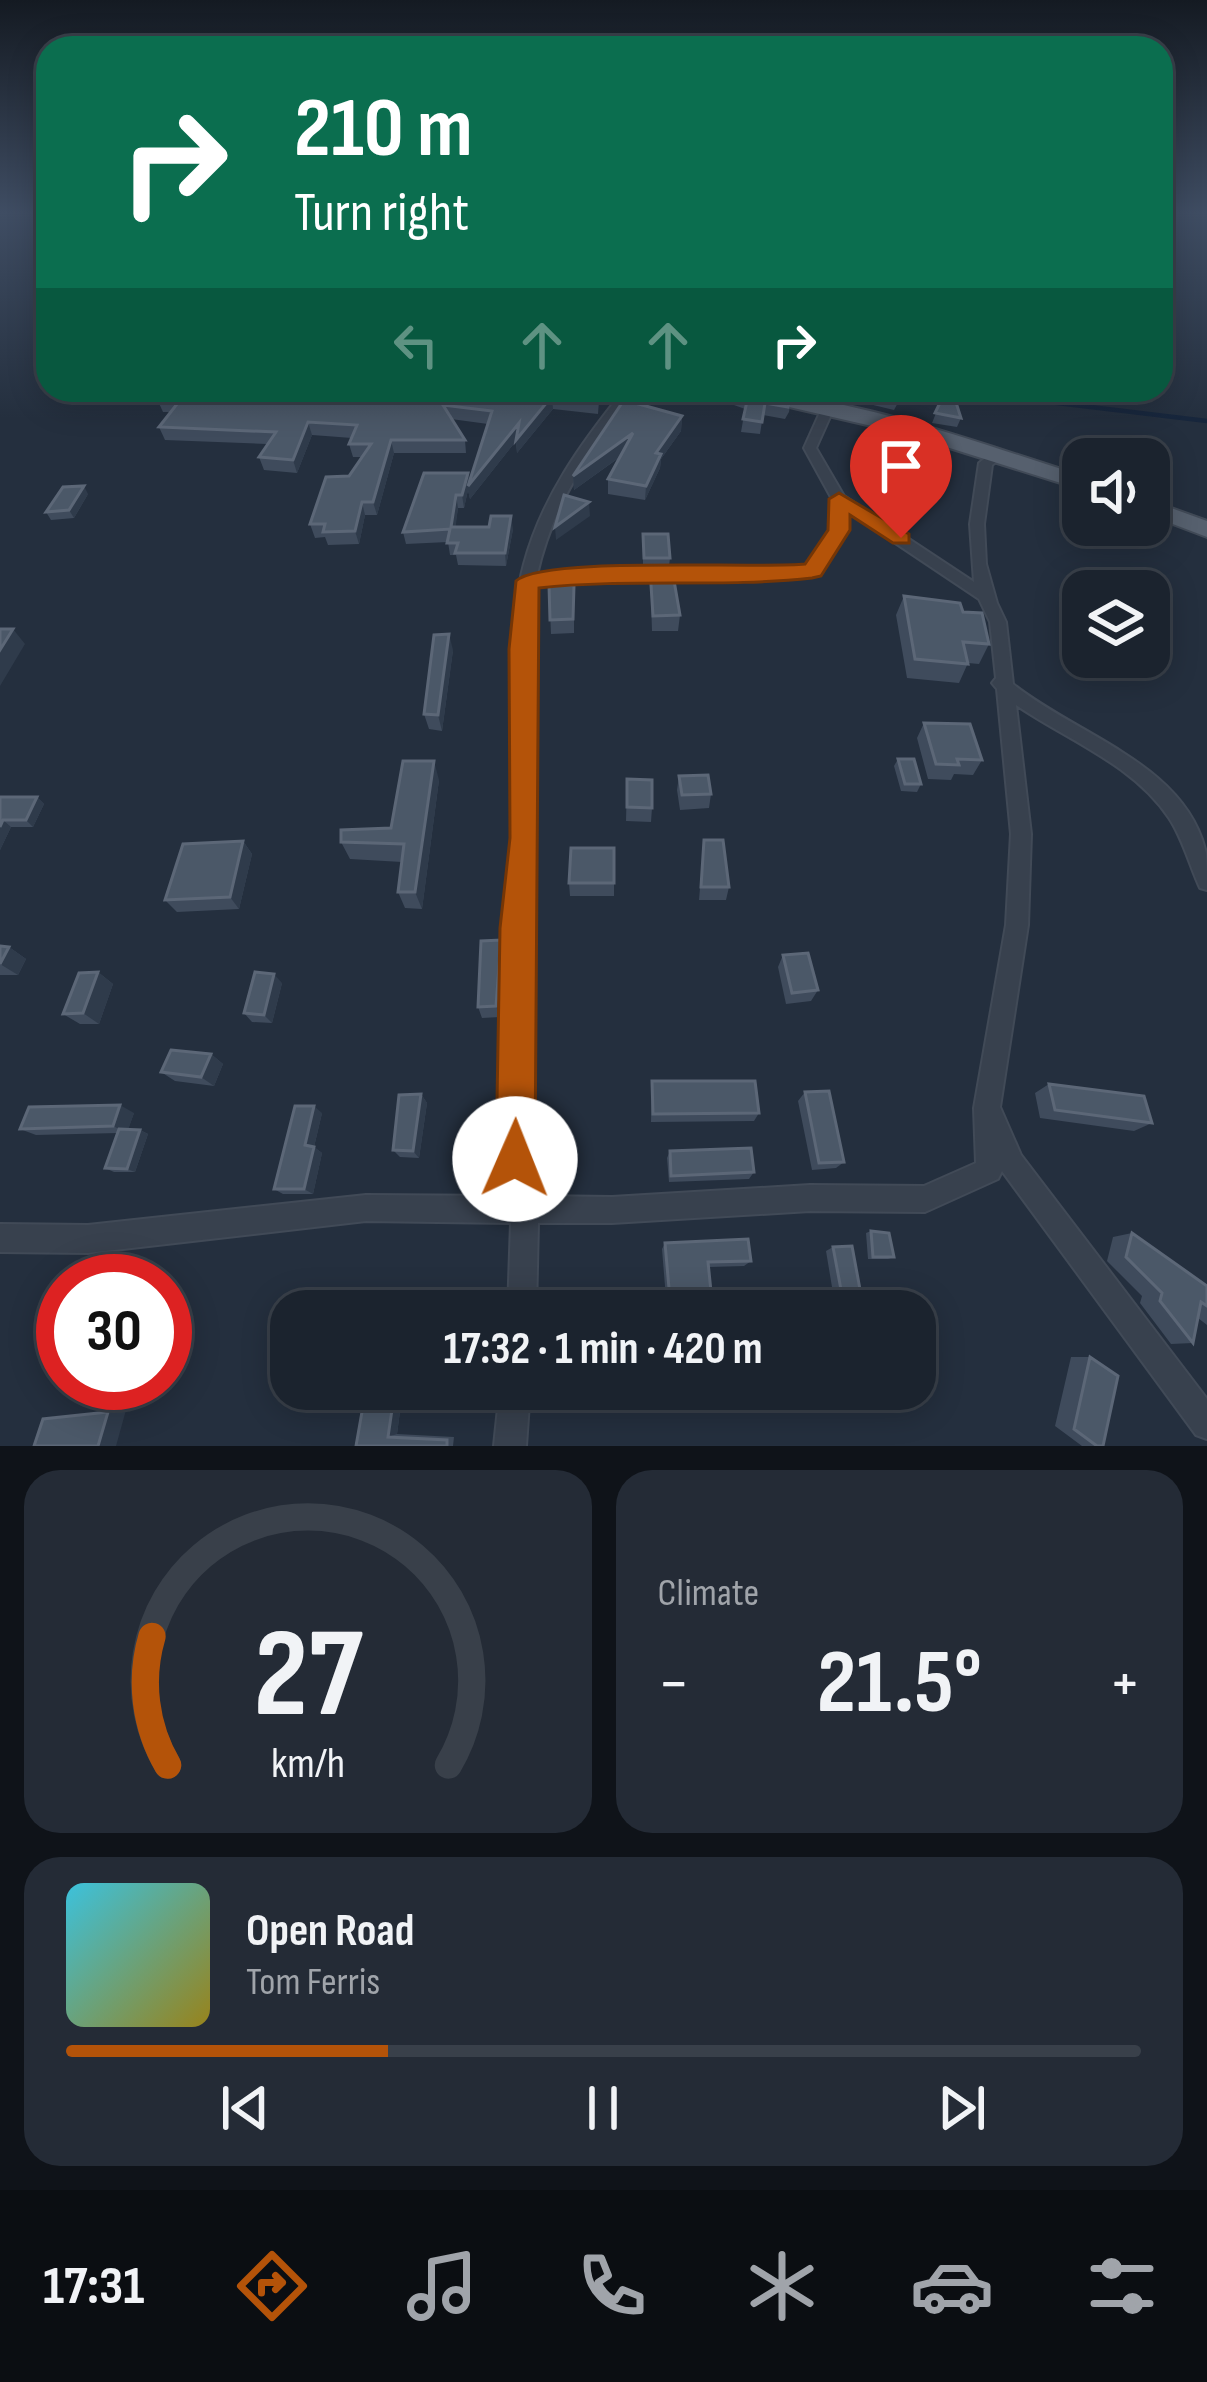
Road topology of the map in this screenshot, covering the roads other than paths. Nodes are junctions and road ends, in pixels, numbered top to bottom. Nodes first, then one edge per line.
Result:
1 (621, 402) edge
2 (794, 402) edge
3 (828, 408) junction
4 (998, 455) junction
5 (1062, 476) edge
6 (839, 499) junction
7 (1170, 515) edge
8 (1207, 529) edge
9 (527, 581) junction
10 (981, 594) junction
11 (1001, 682) junction
12 (1207, 881) edge
13 (987, 1108) junction
14 (524, 1208) junction
15 (0, 1238) edge
16 (522, 1290) edge
17 (513, 1410) edge
18 (1207, 1424) edge
19 (510, 1446) edge

1 - 9 street
2 - 3 main road
3 - 4 main road
3 - 6 street
4 - 5 main road
4 - 10 street
6 - 9 street
6 - 10 street
7 - 8 main road
9 - 14 street
10 - 11 street
11 - 12 street
11 - 13 street
13 - 14 street
13 - 18 street
14 - 15 street
14 - 16 street
17 - 19 street

